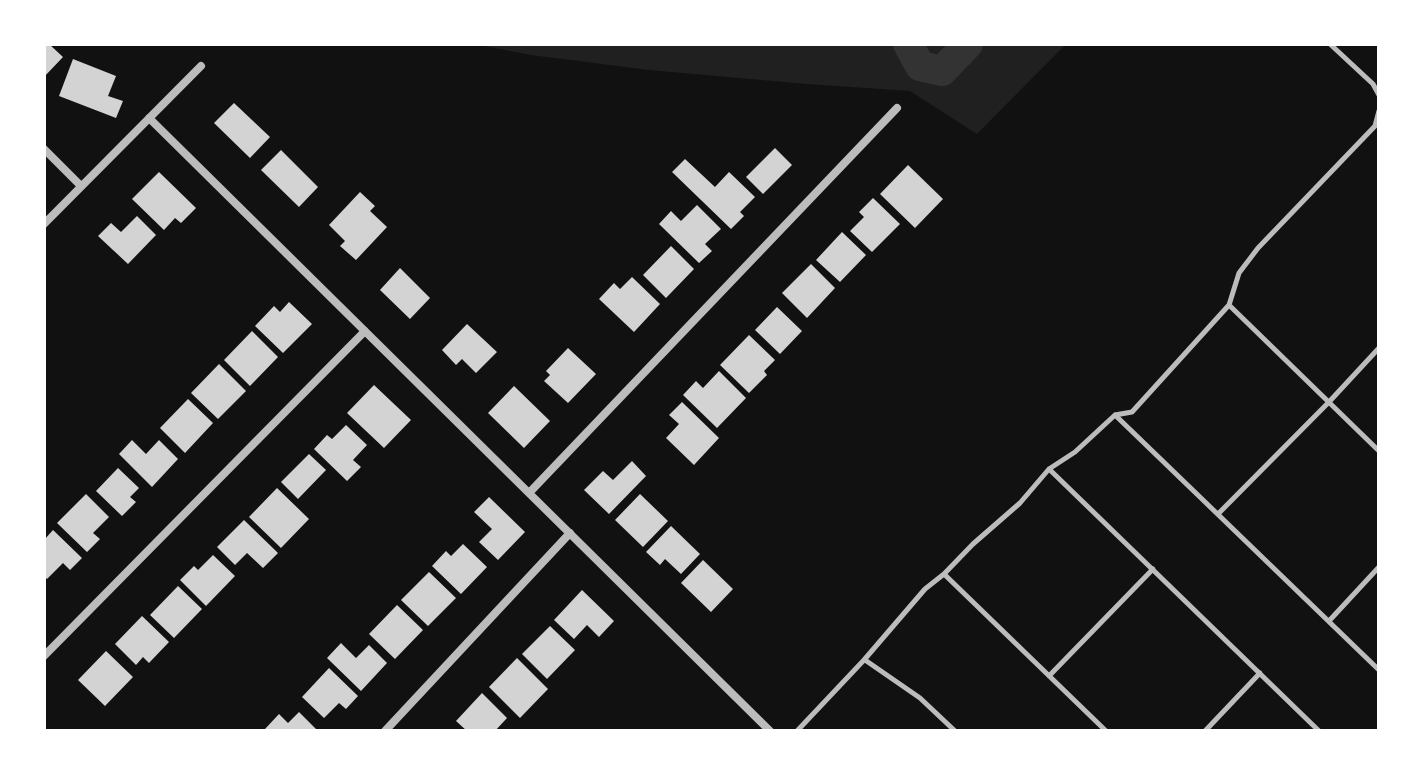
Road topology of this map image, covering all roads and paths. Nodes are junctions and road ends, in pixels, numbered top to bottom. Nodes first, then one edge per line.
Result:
1 (1330, 44) edge
2 (201, 66) dead end
3 (1379, 95) edge
4 (897, 108) dead end
5 (1379, 111) edge
6 (149, 118) junction
7 (44, 149) edge
8 (81, 186) junction
9 (44, 224) edge
10 (1229, 305) junction
11 (365, 331) junction
12 (1379, 348) edge
13 (1329, 402) junction
14 (1115, 415) junction
15 (1379, 451) edge
16 (1049, 469) junction
17 (529, 493) junction
18 (1218, 514) junction
19 (570, 533) junction
20 (1379, 567) edge
21 (1153, 569) junction
22 (944, 574) junction
23 (1329, 621) junction
24 (44, 656) edge
25 (864, 660) junction
26 (1379, 670) edge
27 (1260, 673) junction
28 (1049, 676) junction
29 (385, 731) edge
30 (770, 731) edge
31 (797, 731) edge
32 (955, 731) edge
33 (1106, 731) edge
34 (1205, 731) edge
35 (1319, 731) edge

1 - 3 lane
2 - 6 street
4 - 17 street
5 - 10 lane
6 - 8 street
6 - 11 street
7 - 8 street
8 - 9 street
10 - 13 lane
10 - 14 lane
11 - 17 street
11 - 24 street
12 - 13 lane
13 - 15 lane
13 - 18 lane
14 - 16 lane
14 - 18 lane
16 - 21 lane
16 - 22 lane
17 - 19 street
18 - 23 lane
19 - 29 street
19 - 30 street
20 - 23 lane
21 - 27 lane
21 - 28 lane
22 - 25 lane
22 - 28 lane
23 - 26 lane
25 - 31 lane
25 - 32 lane
27 - 34 lane
27 - 35 lane
28 - 33 lane

